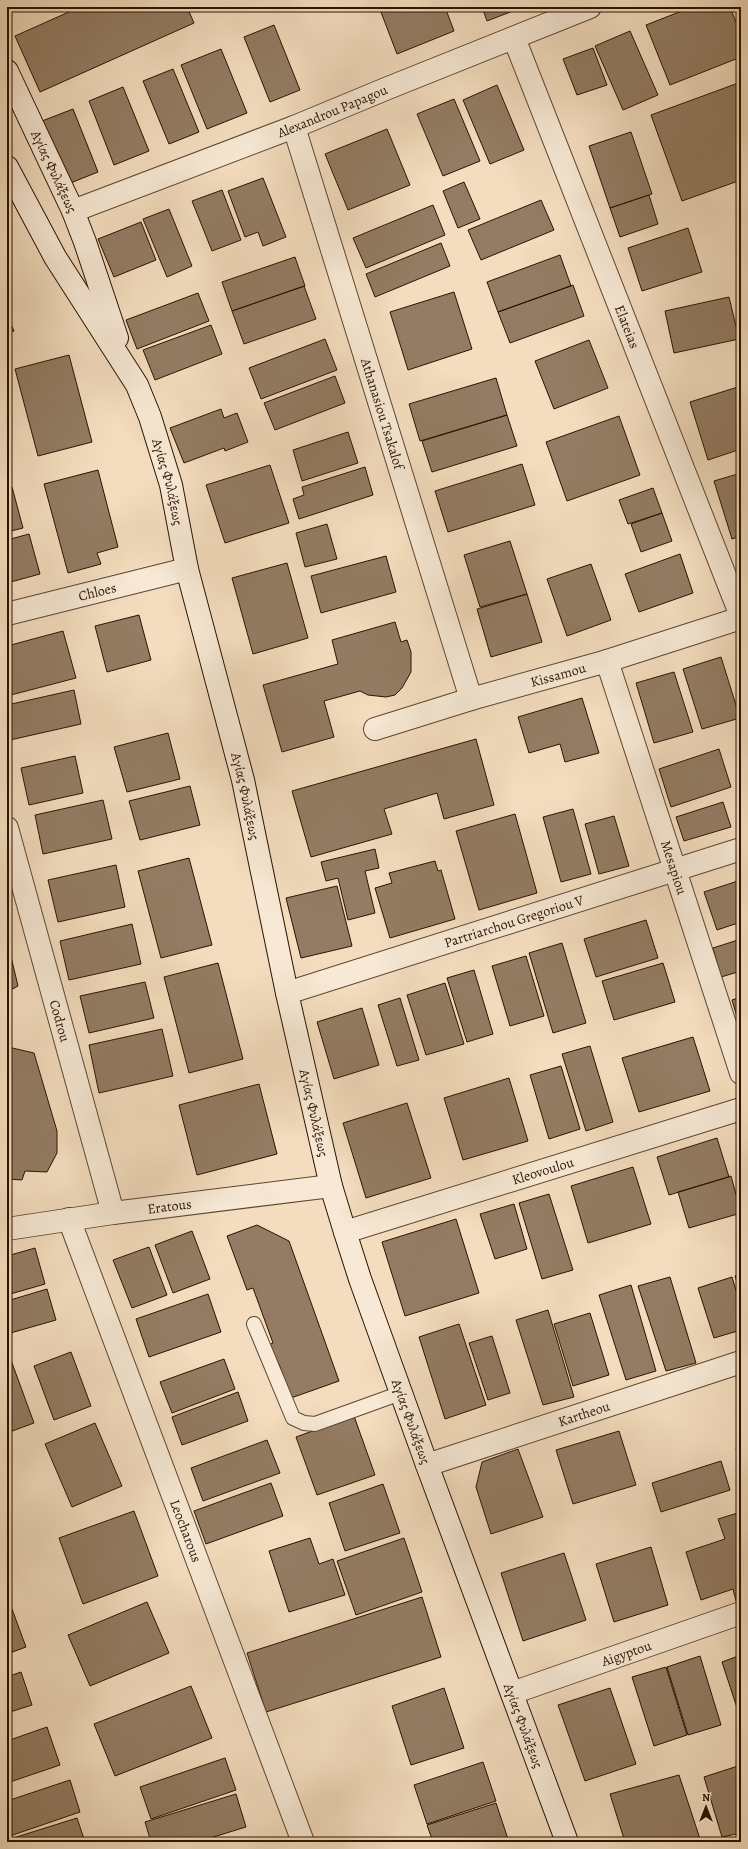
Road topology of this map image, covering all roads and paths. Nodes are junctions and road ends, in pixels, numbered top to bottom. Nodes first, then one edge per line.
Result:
1 (590, 7) edge
2 (514, 38) junction
3 (7, 71) edge
4 (294, 127) junction
5 (7, 167) edge
6 (73, 211) junction
7 (126, 366) junction
8 (187, 569) junction
9 (7, 614) edge
10 (741, 617) edge
11 (607, 661) junction
12 (471, 699) junction
13 (375, 729) dead end
14 (8, 839) edge
15 (741, 849) edge
16 (676, 869) junction
17 (287, 992) junction
18 (741, 1072) edge
19 (741, 1109) edge
20 (331, 1186) junction
21 (113, 1213) junction
22 (69, 1219) junction
23 (7, 1229) edge
24 (345, 1232) junction
25 (254, 1324) dead end
26 (741, 1362) edge
27 (401, 1393) junction
28 (427, 1465) junction
29 (741, 1613) edge
30 (512, 1693) junction
31 (303, 1842) edge
32 (567, 1842) edge

1 - 2 street, Alexandrou Papagou
2 - 4 street, Alexandrou Papagou
2 - 10 street, Elateias
3 - 6 street, Αγίας Φυλάξεως
4 - 6 street, Alexandrou Papagou
4 - 12 street, Athanasiou Tsakalof
5 - 7 street, Αγίας Φυλάξεως
6 - 7 street, Αγίας Φυλάξεως
7 - 8 street, Αγίας Φυλάξεως
8 - 9 street, Chloes
8 - 17 street, Αγίας Φυλάξεως
10 - 11 street, Kissamou
11 - 12 street, Kissamou
11 - 16 street, Mesapiou
12 - 13 street, Kissamou
14 - 21 street, Codrou
15 - 16 street, Partriarchou Gregoriou V
16 - 17 street, Partriarchou Gregoriou V
16 - 18 street, Mesapiou
17 - 20 street, Αγίας Φυλάξεως
19 - 24 street, Kleovoulou
20 - 21 street, Eratous
20 - 24 street, Αγίας Φυλάξεως
21 - 22 street, Eratous
22 - 23 street, Eratous
22 - 31 street, Leocharous
24 - 27 street, Αγίας Φυλάξεως
25 - 27 lane
26 - 28 street, Kartheou
27 - 28 street, Αγίας Φυλάξεως
28 - 30 street, Αγίας Φυλάξεως
29 - 30 street, Aigyptou
30 - 32 street, Αγίας Φυλάξεως

